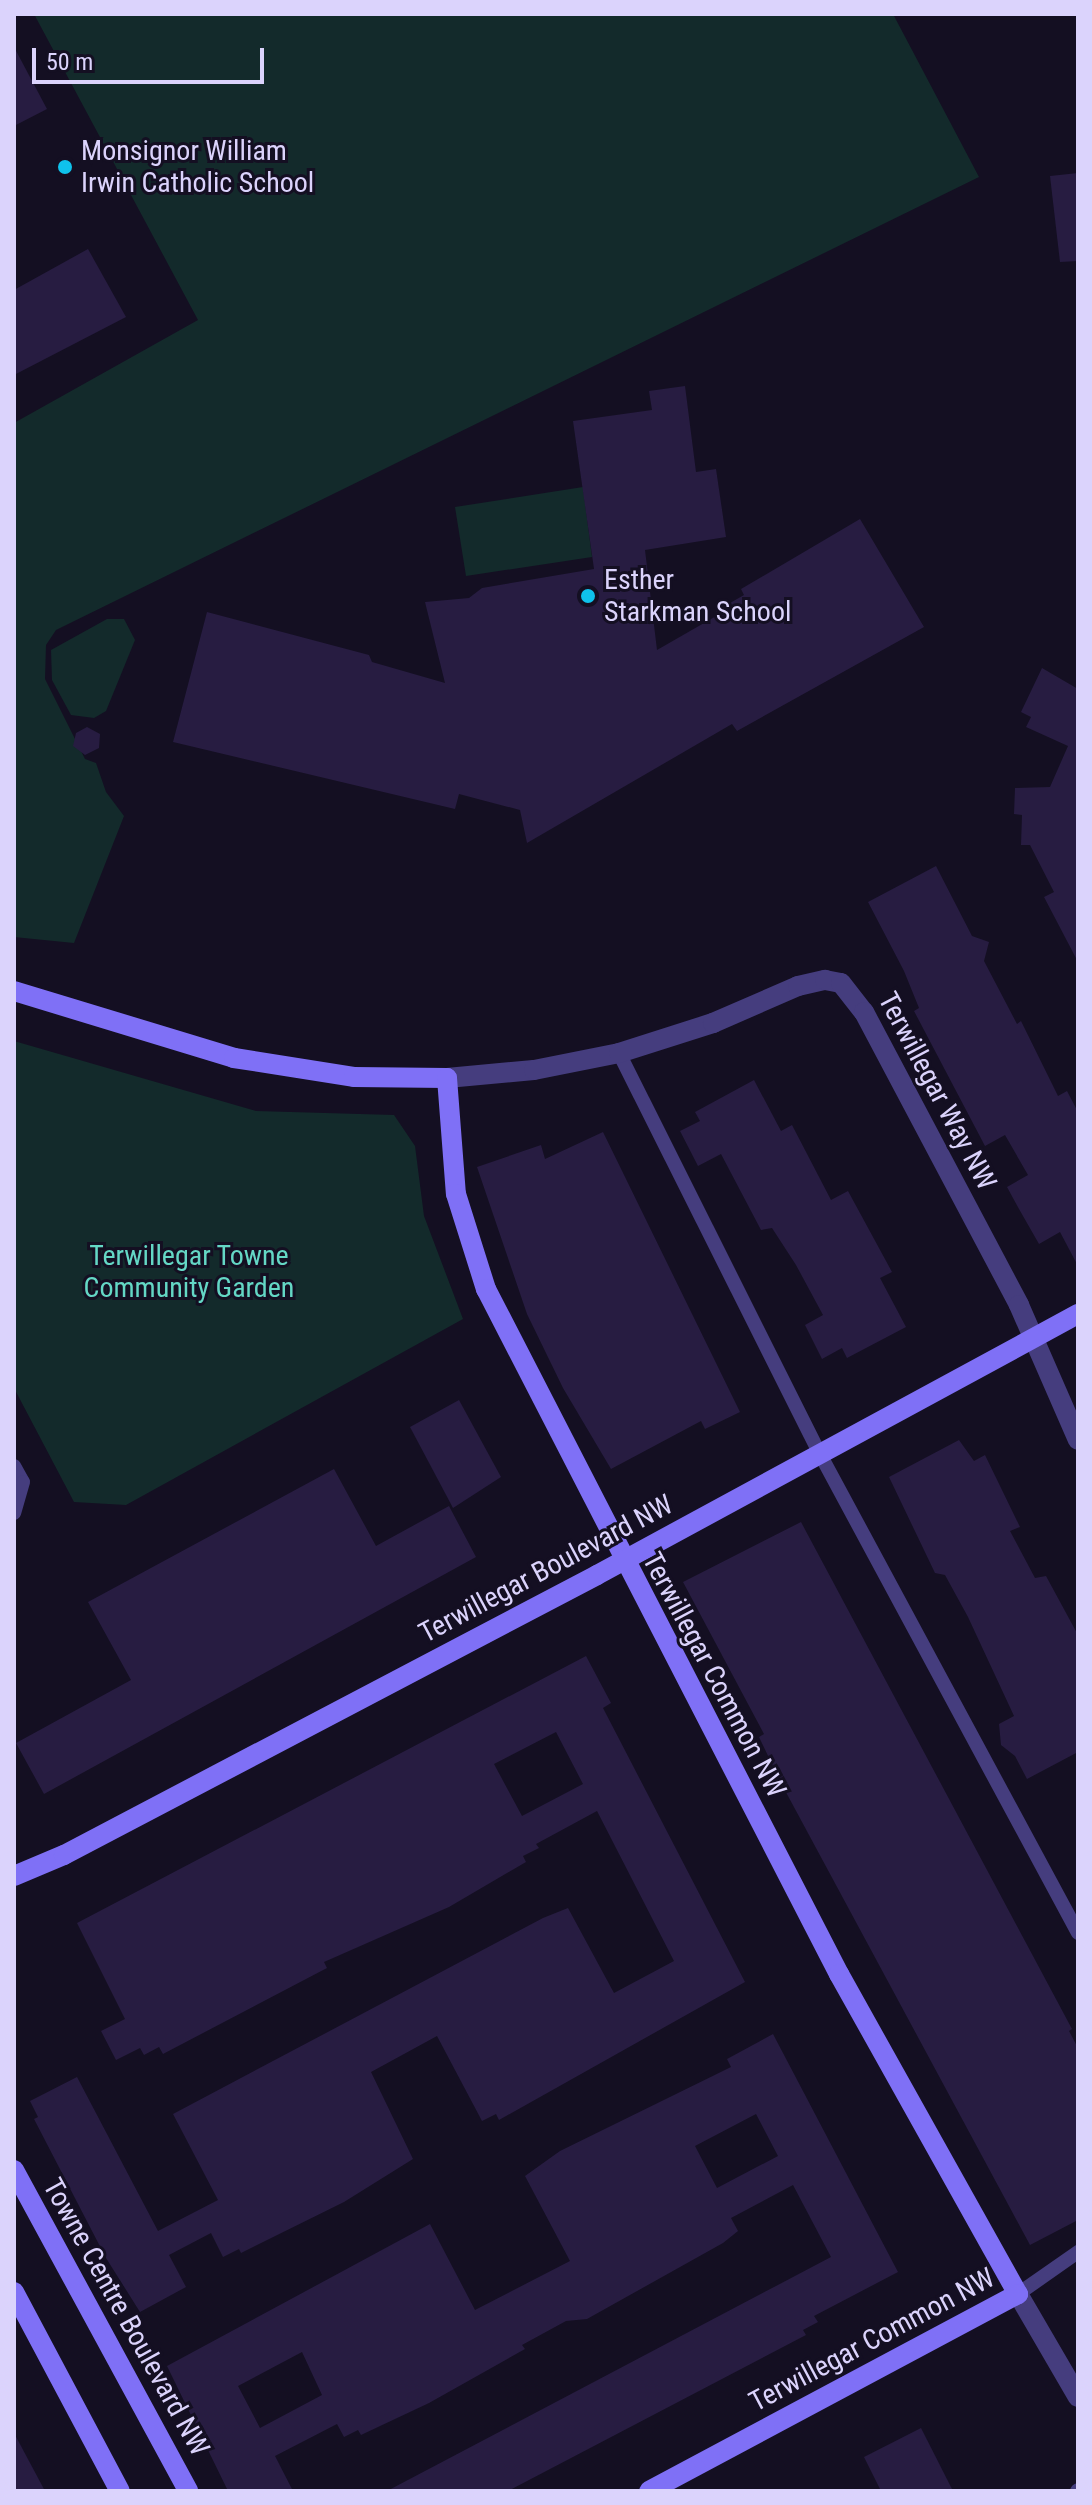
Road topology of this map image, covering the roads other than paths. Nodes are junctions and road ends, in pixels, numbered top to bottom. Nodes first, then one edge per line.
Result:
1 (14, 991) edge
2 (619, 1053) junction
3 (447, 1078) junction
4 (1078, 1314) edge
5 (1034, 1337) junction
6 (1078, 1440) edge
7 (820, 1454) junction
8 (14, 1466) edge
9 (14, 1513) edge
10 (623, 1561) junction
11 (38, 1868) junction
12 (14, 1876) edge
13 (14, 1890) edge
14 (1078, 1933) edge
15 (14, 2170) edge
16 (1078, 2252) edge
17 (14, 2292) edge
18 (1018, 2294) junction
19 (1078, 2397) edge
20 (120, 2491) edge
21 (188, 2491) edge
22 (649, 2491) edge

1 - 3 street
2 - 3 street, Terwillegar Way NW
2 - 5 street, Terwillegar Way NW
2 - 7 lane
3 - 10 street, Terwillegar Common NW
4 - 5 street, Terwillegar Boulevard NW
5 - 6 street
5 - 7 street, Terwillegar Boulevard NW
7 - 10 street, Terwillegar Boulevard NW
7 - 14 lane
8 - 9 lane
10 - 11 street, Terwillegar Boulevard NW
10 - 18 street, Terwillegar Common NW
11 - 12 street, Terwillegar Boulevard NW
11 - 13 street, Terwillegar Boulevard NW
15 - 21 street, Towne Centre Boulevard NW
16 - 18 lane
17 - 20 street
18 - 19 street
18 - 22 street, Terwillegar Common NW

